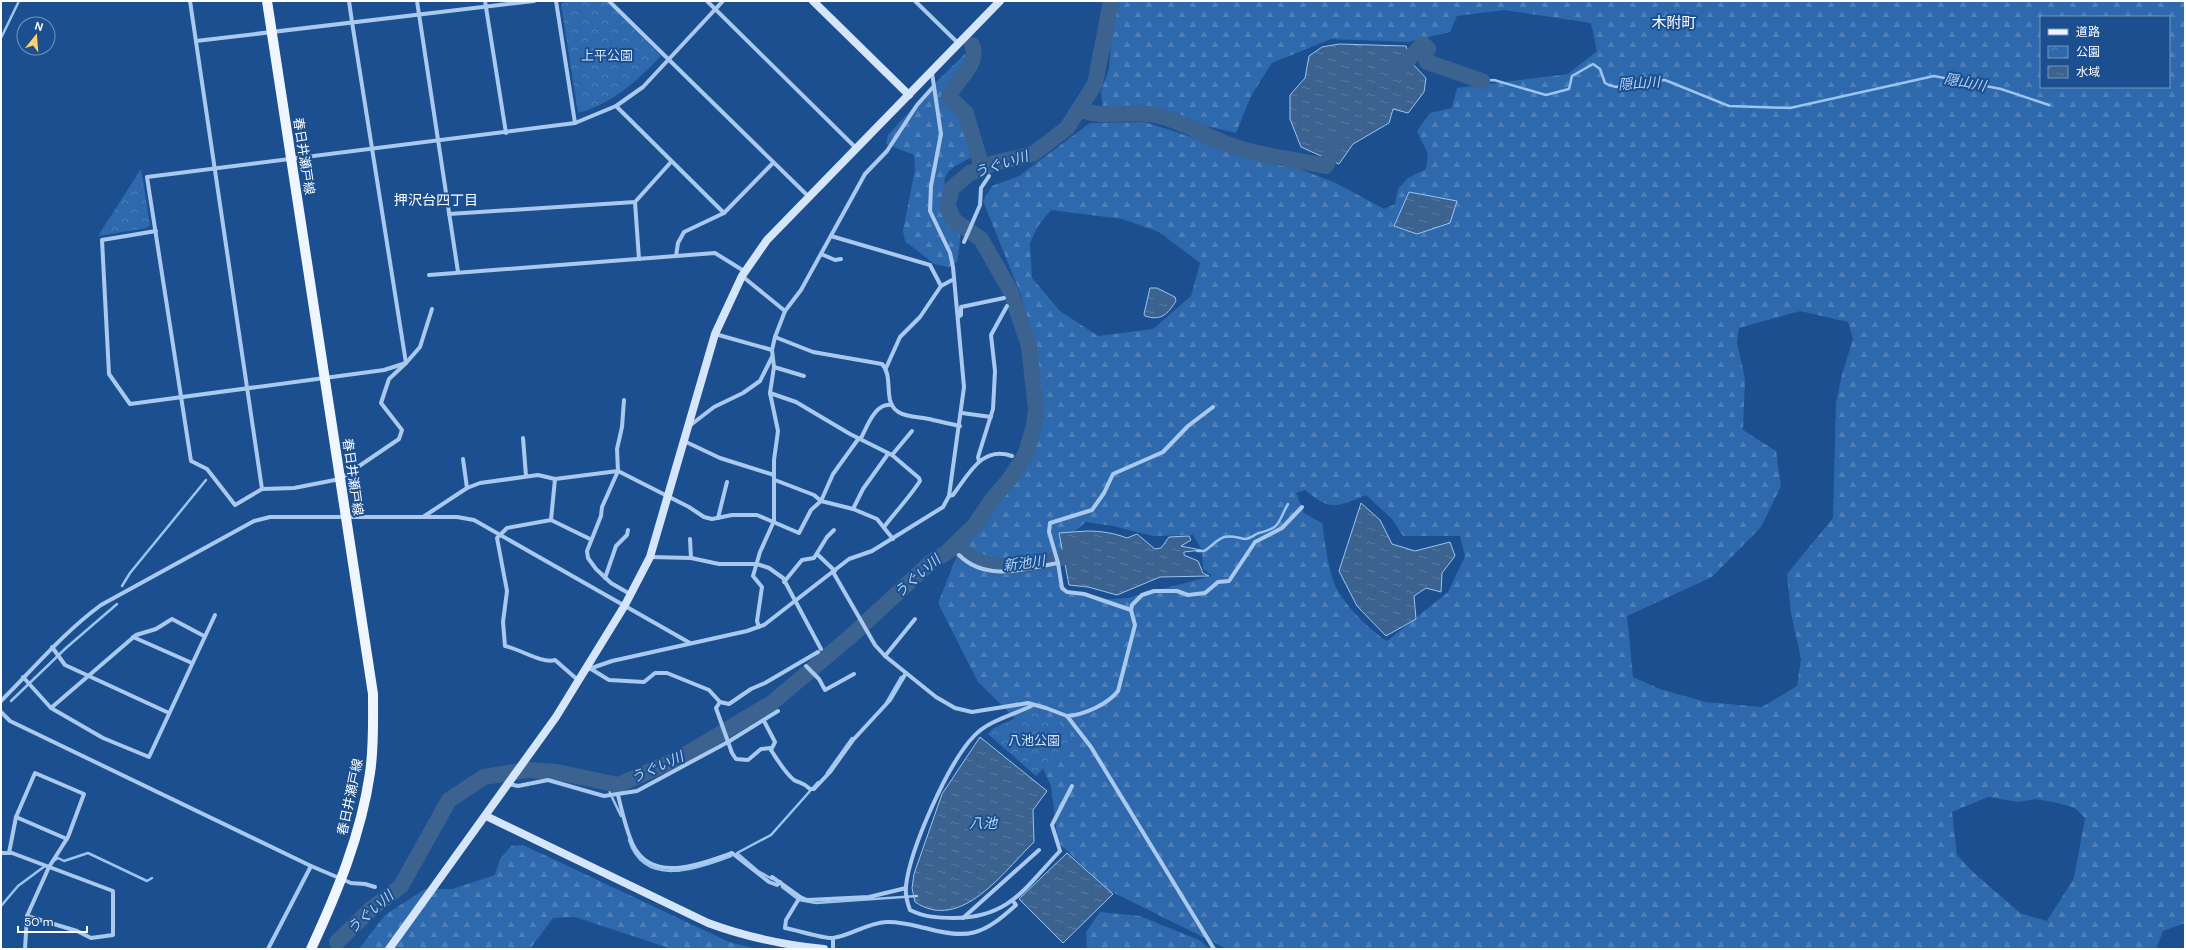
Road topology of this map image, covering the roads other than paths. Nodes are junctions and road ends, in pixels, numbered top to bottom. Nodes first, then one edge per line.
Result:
1 (190, 1) edge
2 (267, 1) edge
3 (349, 1) edge
4 (417, 1) edge
5 (485, 1) edge
6 (534, 1) edge
7 (556, 1) edge
8 (609, 1) edge
9 (707, 1) edge
10 (723, 1) edge
11 (813, 1) edge
12 (915, 1) edge
13 (1000, 1) edge
14 (486, 7) junction
15 (715, 9) junction
16 (419, 14) junction
17 (352, 22) junction
18 (272, 32) junction
19 (196, 41) junction
20 (959, 44) junction
21 (669, 59) junction
22 (932, 73) junction
23 (934, 86) junction
24 (909, 96) junction
25 (616, 106) junction
26 (575, 124) junction
27 (506, 133) junction
28 (438, 142) junction
29 (857, 149) junction
30 (372, 150) junction
31 (292, 160) junction
32 (671, 162) junction
33 (773, 163) junction
34 (214, 168) junction
35 (989, 176) dead end
36 (809, 197) junction
37 (635, 202) junction
38 (724, 213) junction
39 (449, 214) junction
40 (156, 232) junction
41 (831, 236) junction
42 (964, 242) dead end
43 (821, 254) junction
44 (676, 256) junction
45 (639, 259) junction
46 (841, 260) dead end
47 (458, 272) junction
48 (743, 274) junction
49 (429, 275) dead end
50 (954, 279) junction
51 (941, 286) junction
52 (1004, 298) dead end
53 (1007, 306) dead end
54 (432, 309) dead end
55 (785, 311) junction
56 (958, 317) junction
57 (715, 334) junction
58 (775, 337) junction
59 (772, 350) junction
60 (773, 356) junction
61 (406, 363) junction
62 (774, 367) junction
63 (886, 368) junction
64 (804, 376) dead end
65 (325, 378) junction
66 (247, 388) junction
67 (770, 393) junction
68 (180, 397) junction
69 (624, 400) dead end
70 (892, 405) junction
71 (1213, 407) dead end
72 (962, 414) junction
73 (991, 417) junction
74 (960, 426) junction
75 (688, 428) junction
76 (912, 431) dead end
77 (524, 438) dead end
78 (860, 438) junction
79 (684, 441) junction
80 (890, 454) junction
81 (1012, 456) dead end
82 (463, 459) dead end
83 (979, 461) junction
84 (618, 471) junction
85 (526, 476) junction
86 (775, 477) junction
87 (340, 479) junction
88 (555, 479) junction
89 (727, 482) dead end
90 (467, 488) junction
91 (262, 489) junction
92 (949, 496) junction
93 (667, 497) junction
94 (821, 501) junction
95 (1302, 508) dead end
96 (853, 509) junction
97 (423, 517) junction
98 (345, 518) junction
99 (718, 518) junction
100 (550, 520) junction
101 (774, 521) junction
102 (884, 527) junction
103 (628, 530) dead end
104 (834, 530) dead end
105 (500, 534) junction
106 (893, 538) junction
107 (590, 539) junction
108 (690, 539) dead end
109 (817, 554) junction
110 (959, 555) dead end
111 (650, 557) junction
112 (691, 558) junction
113 (1058, 563) junction
114 (757, 564) junction
115 (834, 571) junction
116 (605, 578) junction
117 (784, 582) junction
118 (631, 594) junction
119 (794, 602) junction
120 (625, 605) junction
121 (1131, 610) junction
122 (215, 615) dead end
123 (915, 619) dead end
124 (758, 627) junction
125 (204, 636) junction
126 (133, 637) junction
127 (691, 643) junction
128 (52, 648) junction
129 (885, 656) junction
130 (192, 663) junction
131 (806, 666) dead end
132 (589, 670) junction
133 (906, 673) junction
134 (854, 674) dead end
135 (89, 676) junction
136 (23, 677) junction
137 (580, 681) junction
138 (1, 700) edge
139 (720, 702) junction
140 (1034, 705) junction
141 (51, 708) junction
142 (778, 711) dead end
143 (1, 712) edge
144 (169, 712) junction
145 (1067, 716) junction
146 (764, 721) junction
147 (728, 742) junction
148 (771, 750) junction
149 (510, 784) junction
150 (1072, 786) dead end
151 (618, 795) junction
152 (486, 816) junction
153 (16, 817) junction
154 (67, 839) junction
155 (1039, 850) dead end
156 (1, 853) edge
157 (9, 853) junction
158 (310, 866) junction
159 (49, 867) junction
160 (772, 877) dead end
161 (342, 880) junction
162 (780, 882) junction
163 (375, 887) dead end
164 (906, 888) junction
165 (800, 897) junction
166 (1013, 901) junction
167 (28, 916) junction
168 (964, 918) junction
169 (833, 938) junction
170 (25, 949) edge
171 (268, 949) edge
172 (311, 949) edge
173 (389, 949) edge
174 (824, 949) edge
175 (832, 949) edge
176 (1214, 949) edge

1 - 19 street
2 - 18 main road, 春日井瀬戸線
3 - 17 street
4 - 16 street
5 - 14 street
6 - 14 street
7 - 26 street
8 - 21 street
9 - 15 street
10 - 15 street
11 - 24 street
12 - 20 street
13 - 20 street
14 - 16 street
14 - 27 street
15 - 21 street
15 - 29 street
16 - 17 street
16 - 28 street
17 - 18 street
17 - 30 street
18 - 19 street
18 - 31 main road, 春日井瀬戸線
19 - 34 street
20 - 22 street
21 - 25 street
21 - 33 street
22 - 23 street
22 - 24 street
23 - 41 street
23 - 50 street
24 - 29 street
25 - 26 street
25 - 32 street
26 - 27 street
27 - 28 street
28 - 30 street
28 - 39 street
29 - 36 street
30 - 31 street
30 - 61 street
31 - 34 street
31 - 65 main road, 春日井瀬戸線
32 - 37 street
32 - 38 street
33 - 36 street
33 - 38 street
34 - 40 street
34 - 66 street
35 - 42 street
36 - 48 street
37 - 39 street
37 - 45 street
38 - 44 street
39 - 47 street
40 - 68 street
40 - 68 street
41 - 43 street
41 - 51 street
43 - 46 street
43 - 55 street
44 - 45 street
44 - 48 street
45 - 47 street
47 - 49 street
48 - 55 street
48 - 57 street
50 - 51 street
50 - 56 street
51 - 63 street
52 - 56 street
53 - 73 street
54 - 61 street
55 - 58 street
56 - 72 street
57 - 59 street
57 - 75 street
58 - 59 street
58 - 63 street
59 - 60 street
60 - 62 street
60 - 75 street
61 - 65 street
61 - 87 street
62 - 64 street
62 - 67 street
63 - 70 street
65 - 66 street
65 - 87 main road, 春日井瀬戸線
66 - 68 street
66 - 91 street
67 - 78 street
67 - 86 street
68 - 91 street
69 - 84 street
70 - 74 street
70 - 78 street
71 - 113 street
72 - 73 street
72 - 74 street
73 - 83 street
74 - 92 street
75 - 79 street
76 - 80 street
77 - 85 street
78 - 80 street
78 - 94 street
79 - 86 street
79 - 93 street
80 - 96 street
80 - 102 street
81 - 83 street
82 - 90 street
83 - 92 street
84 - 88 street
84 - 93 street
84 - 107 street
85 - 88 street
85 - 90 street
86 - 94 street
86 - 101 street
87 - 91 street
87 - 98 main road, 春日井瀬戸線
88 - 100 street
89 - 99 street
90 - 97 street
92 - 106 street
93 - 99 street
93 - 111 street
94 - 96 street
94 - 101 street
95 - 121 street
96 - 102 street
97 - 98 street
97 - 105 street
98 - 128 street
98 - 161 main road, 春日井瀬戸線
99 - 101 street
100 - 105 street
100 - 107 street
101 - 114 street
102 - 106 street
103 - 116 street
104 - 109 street
105 - 120 street
105 - 137 street
106 - 115 street
107 - 116 street
108 - 112 street
109 - 115 street
109 - 117 street
110 - 113 street
111 - 112 street
111 - 118 street
112 - 114 street
113 - 121 street
114 - 117 street
114 - 124 street
115 - 119 street
115 - 129 street
116 - 118 street
117 - 119 street
118 - 120 street
119 - 124 street
119 - 139 street
120 - 127 street
120 - 132 street
121 - 145 street
122 - 125 street
123 - 129 street
124 - 127 street
125 - 126 street
125 - 130 street
126 - 130 street
126 - 135 street
127 - 132 street
128 - 135 street
128 - 136 street
129 - 133 street
130 - 144 street
131 - 134 street
132 - 137 street
132 - 139 street
133 - 140 street
133 - 148 street
135 - 141 street
135 - 144 street
136 - 138 street
136 - 141 street
137 - 149 street
139 - 147 street
140 - 145 street
140 - 164 street
141 - 144 street
142 - 146 street
143 - 158 street
145 - 176 street
146 - 147 street
146 - 148 street
147 - 148 street
147 - 151 street
149 - 151 street
149 - 152 street
150 - 166 street
151 - 162 street
152 - 173 street
152 - 174 street
153 - 154 street
153 - 154 street
153 - 157 street
154 - 159 street
155 - 168 street
156 - 157 street
157 - 159 street
158 - 161 street
158 - 171 street
159 - 167 street
159 - 167 street
160 - 162 street
161 - 163 street
161 - 172 main road, 春日井瀬戸線
162 - 165 street
164 - 165 street
164 - 168 street
165 - 169 street
166 - 168 street
166 - 169 street
167 - 170 street
169 - 175 street

